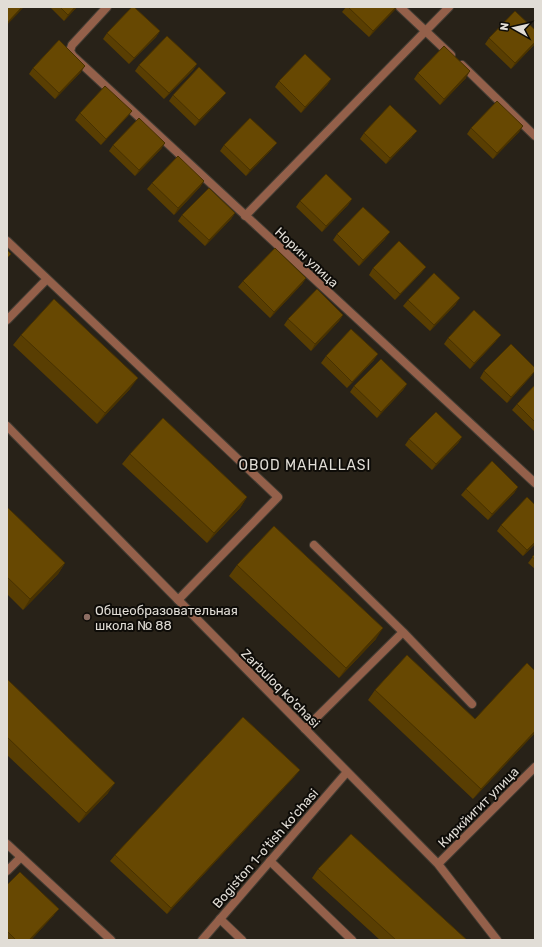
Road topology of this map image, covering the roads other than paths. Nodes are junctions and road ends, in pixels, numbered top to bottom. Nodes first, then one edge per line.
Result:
1 (106, 7) edge
2 (400, 7) edge
3 (449, 7) edge
4 (426, 31) junction
5 (535, 136) edge
6 (245, 216) junction
7 (7, 241) edge
8 (47, 279) junction
9 (7, 320) edge
10 (7, 426) edge
11 (535, 483) edge
12 (314, 545) dead end
13 (178, 600) junction
14 (404, 632) junction
15 (472, 704) dead end
16 (305, 729) junction
17 (535, 767) edge
18 (347, 772) junction
19 (7, 844) edge
20 (21, 857) junction
21 (270, 861) junction
22 (438, 864) junction
23 (7, 872) edge
24 (220, 919) junction
25 (111, 940) edge
26 (202, 940) edge
27 (242, 940) edge
28 (352, 940) edge
29 (497, 940) edge

1 - 6 street, Норин улица
2 - 4 street
3 - 4 street
4 - 5 street
4 - 6 street
6 - 11 street, Норин улица
7 - 8 street
8 - 9 street
8 - 13 street
10 - 13 street, Zarbuloq ko'chasi
12 - 14 street
13 - 16 street, Zarbuloq ko'chasi
14 - 15 street
14 - 16 street
16 - 18 street, Zarbuloq ko'chasi
17 - 22 street, Киркйигит улица
18 - 21 street, Bogiston 1-o'tish ko'chasi
18 - 22 street, Zarbuloq ko'chasi
19 - 20 street
20 - 23 street
20 - 25 street
21 - 24 street, Bogiston 1-o'tish ko'chasi
21 - 28 street
22 - 29 street, Zarbuloq ko'chasi
24 - 26 street, Bogiston 1-o'tish ko'chasi
24 - 27 street

